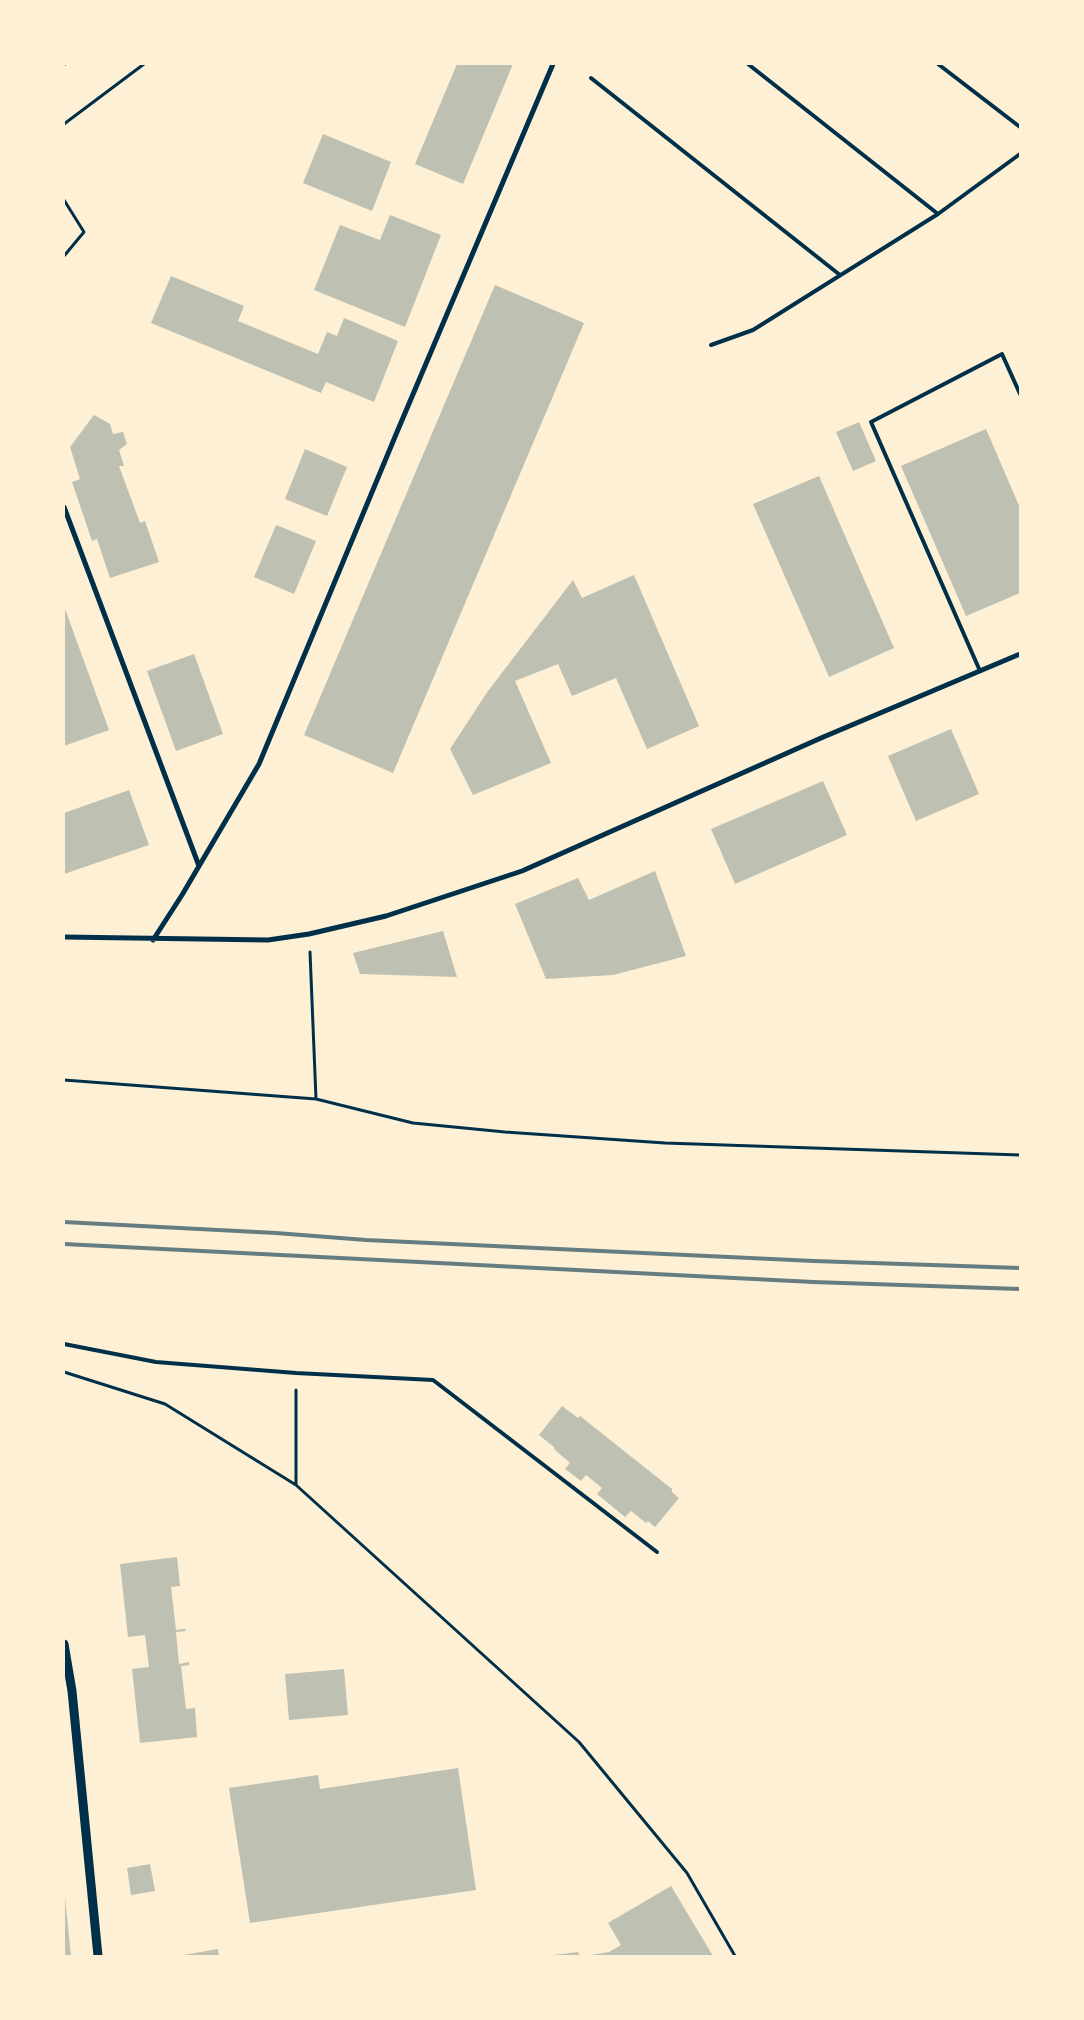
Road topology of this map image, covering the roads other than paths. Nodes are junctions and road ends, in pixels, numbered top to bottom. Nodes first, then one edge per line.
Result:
1 (553, 64) edge
2 (748, 64) edge
3 (938, 64) edge
4 (591, 78) dead end
5 (1020, 127) edge
6 (1020, 154) edge
7 (938, 214) junction
8 (840, 276) junction
9 (711, 345) dead end
10 (1020, 394) edge
11 (64, 508) edge
12 (1020, 654) edge
13 (980, 671) junction
14 (198, 866) junction
15 (64, 937) edge
16 (153, 940) junction
17 (64, 1344) edge
18 (657, 1552) dead end
19 (64, 1644) edge
20 (98, 1956) edge

1 - 14 street
2 - 7 lane
3 - 5 lane
4 - 8 lane
6 - 7 lane
7 - 8 lane
8 - 9 lane
10 - 13 lane
11 - 14 street
12 - 13 street
13 - 16 street
14 - 16 street
15 - 16 street
17 - 18 lane
19 - 20 street

